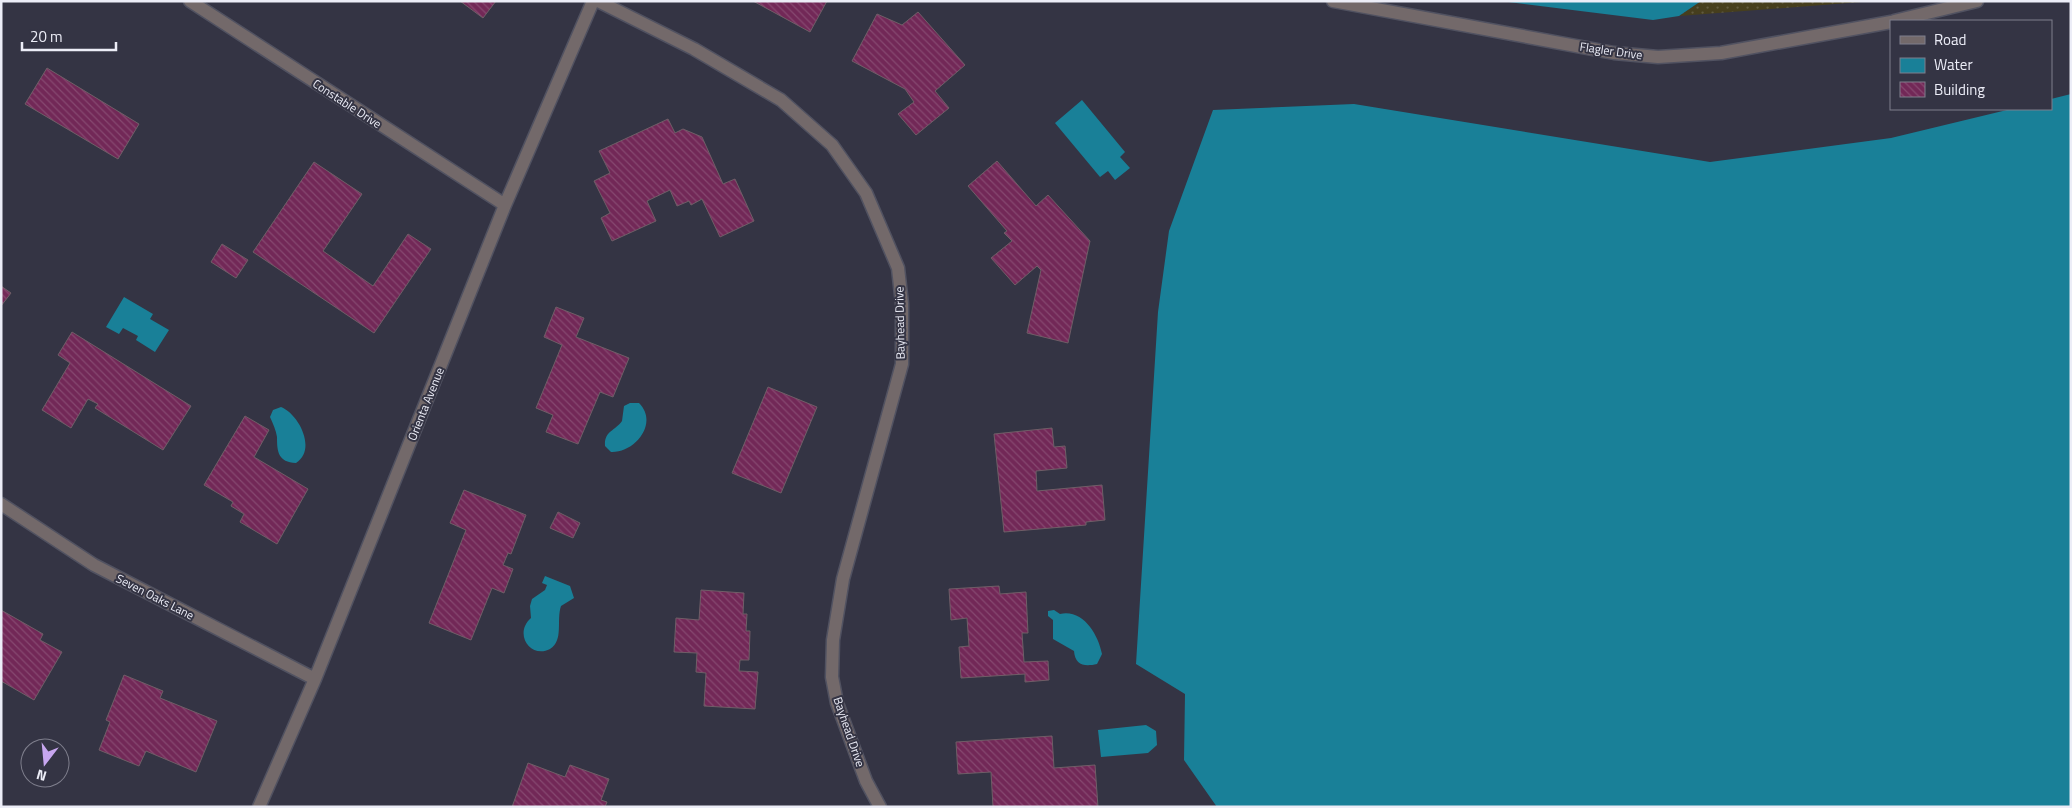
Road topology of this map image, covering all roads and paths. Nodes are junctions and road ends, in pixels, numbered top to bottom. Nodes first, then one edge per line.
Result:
1 (190, 1) edge
2 (593, 1) edge
3 (598, 1) edge
4 (1333, 1) edge
5 (1977, 1) edge
6 (1900, 20) edge
7 (1890, 22) edge
8 (505, 205) junction
9 (1, 504) edge
10 (315, 679) junction
11 (259, 807) edge
12 (880, 807) edge

1 - 8 street, Constable Drive
2 - 8 street, Orienta Avenue
3 - 12 street, Bayhead Drive
4 - 7 street, Flagler Drive
5 - 6 street, Flagler Drive
8 - 10 street, Orienta Avenue
9 - 10 street, Seven Oaks Lane
10 - 11 street, Orienta Avenue

